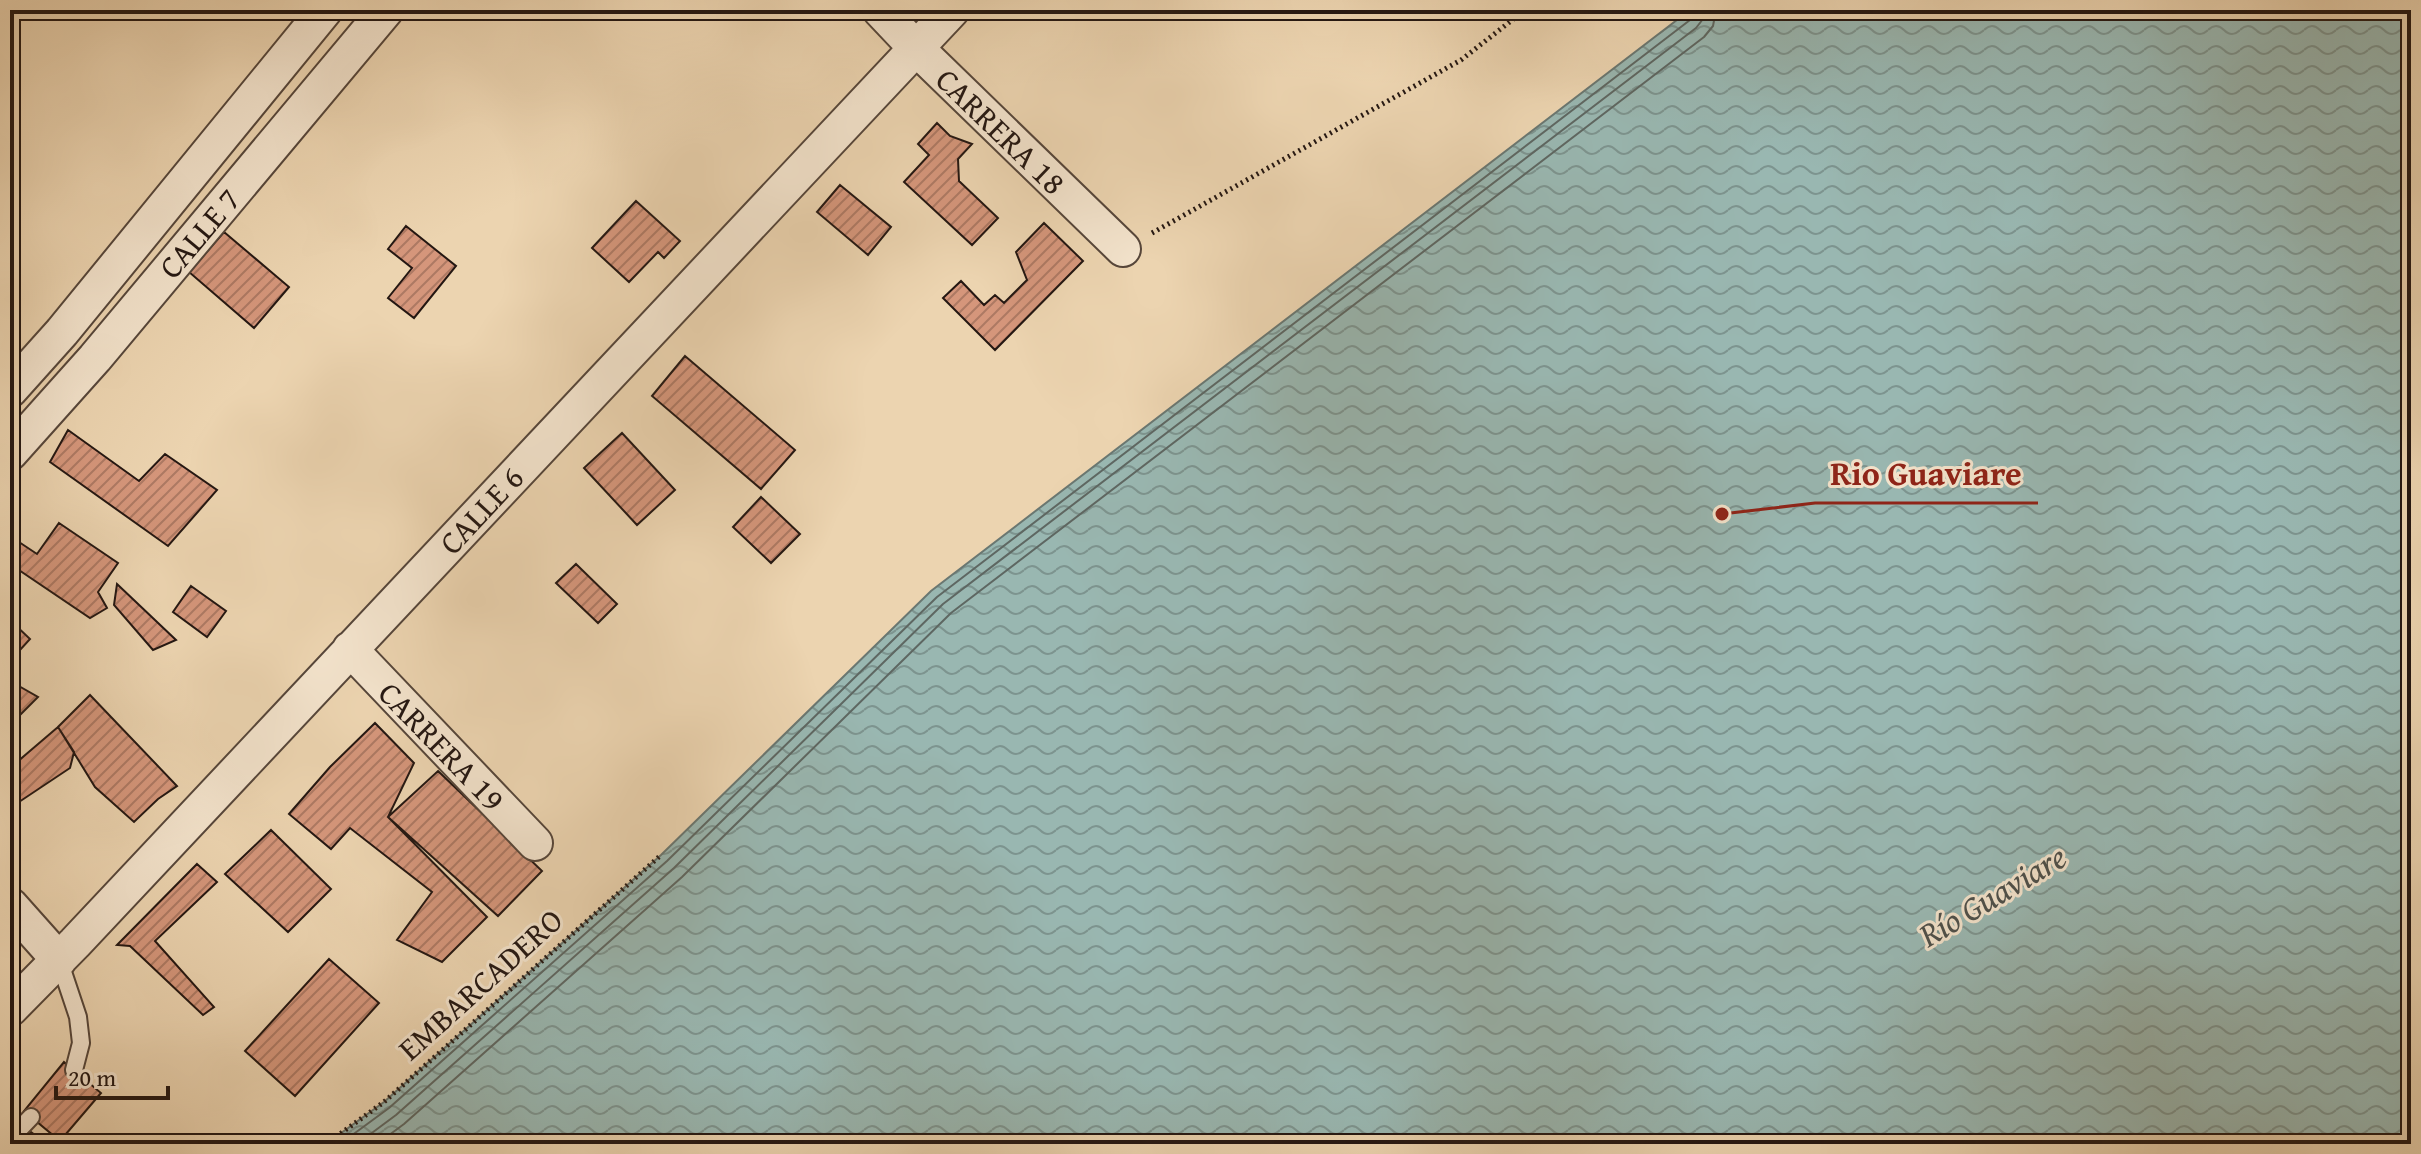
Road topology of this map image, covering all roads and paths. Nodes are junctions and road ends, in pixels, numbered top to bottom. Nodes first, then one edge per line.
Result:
1 (325, 10) edge
2 (386, 10) edge
3 (880, 10) edge
4 (1525, 10) edge
5 (948, 12) edge
6 (915, 47) junction
7 (1123, 249) joint
8 (62, 332) junction
9 (95, 358) junction
10 (10, 390) edge
11 (10, 453) edge
12 (350, 649) junction
13 (535, 843) dead end
14 (661, 855) dead end
15 (10, 905) edge
16 (59, 960) junction
17 (16, 989) edge
18 (74, 1070) dead end
19 (31, 1117) dead end
20 (10, 1139) edge
21 (326, 1144) edge

1 - 8 street, CALLE 7
2 - 9 street, CALLE 7
3 - 6 street, CARRERA 18
4 - 7 path
5 - 6 street, CALLE 6
6 - 7 street, CARRERA 18
6 - 12 street, CALLE 6
8 - 9 street
8 - 10 street, CALLE 7
9 - 11 street, CALLE 7
12 - 13 street, CARRERA 19
12 - 16 street, CALLE 6
14 - 21 path, EMBARCADERO
15 - 16 street
16 - 17 street, CALLE 6
16 - 18 lane
19 - 20 lane

